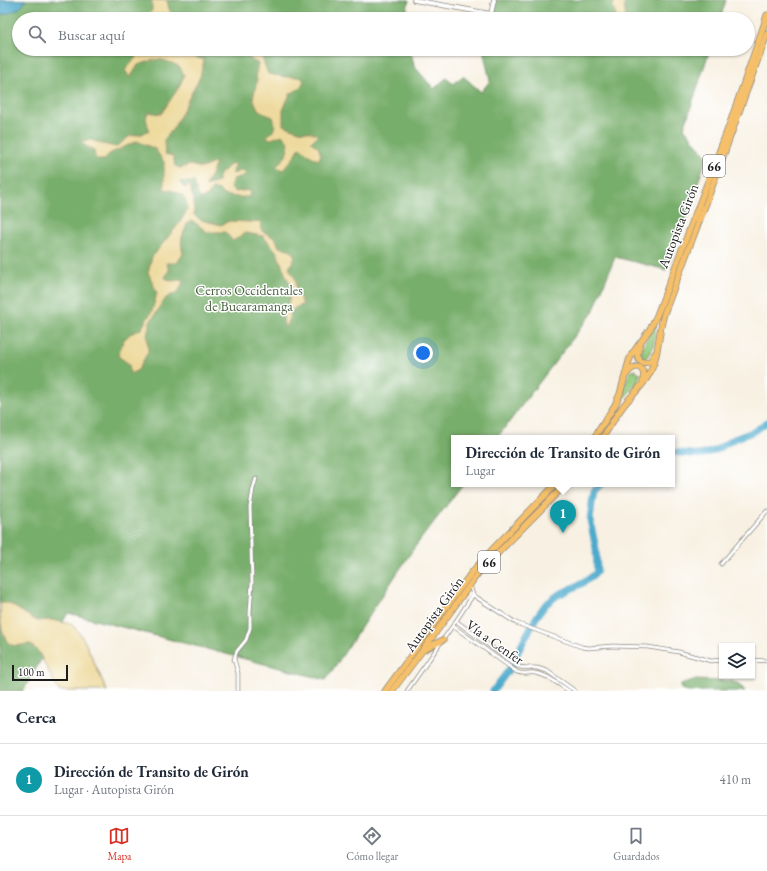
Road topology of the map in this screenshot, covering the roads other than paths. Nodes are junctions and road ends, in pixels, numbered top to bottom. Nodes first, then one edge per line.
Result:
1 (414, 0) edge
2 (494, 0) edge
3 (480, 12) edge
4 (491, 12) edge
5 (767, 15) edge
6 (767, 34) edge
7 (755, 51) edge
8 (753, 56) edge
9 (639, 344) junction
10 (656, 352) junction
11 (625, 376) junction
12 (643, 382) junction
13 (596, 435) edge
14 (604, 435) edge
15 (256, 479) dead end
16 (553, 487) edge
17 (563, 487) edge
18 (767, 511) edge
19 (721, 564) dead end
20 (470, 585) junction
21 (473, 595) junction
22 (456, 621) junction
23 (453, 626) junction
24 (442, 640) junction
25 (424, 649) junction
26 (719, 660) edge
27 (755, 660) edge
28 (767, 661) edge
29 (238, 691) edge
30 (385, 691) edge
31 (392, 691) edge
32 (407, 691) edge
33 (568, 691) edge
34 (575, 691) edge

1 - 3 street
2 - 4 street
5 - 7 highway, Autopista Girón / 66
6 - 10 highway, Autopista Girón / 66
8 - 9 highway, Autopista Girón / 66
9 - 10 highway
9 - 11 highway, Autopista Girón / 66
10 - 12 highway, Autopista Girón / 66
11 - 12 highway
11 - 13 highway, Autopista Girón / 66
12 - 14 highway, Autopista Girón / 66
15 - 29 street
16 - 30 highway, Autopista Girón / 66
17 - 20 highway, Autopista Girón / 66
18 - 19 street
20 - 21 street
20 - 25 highway, Autopista Girón / 66
21 - 22 street
21 - 26 street
22 - 23 street
22 - 34 street, Vía a Cenfer
23 - 24 street
23 - 33 street, Vía a Cenfer
24 - 25 highway
24 - 32 street
25 - 31 highway, Autopista Girón / 66
27 - 28 street

